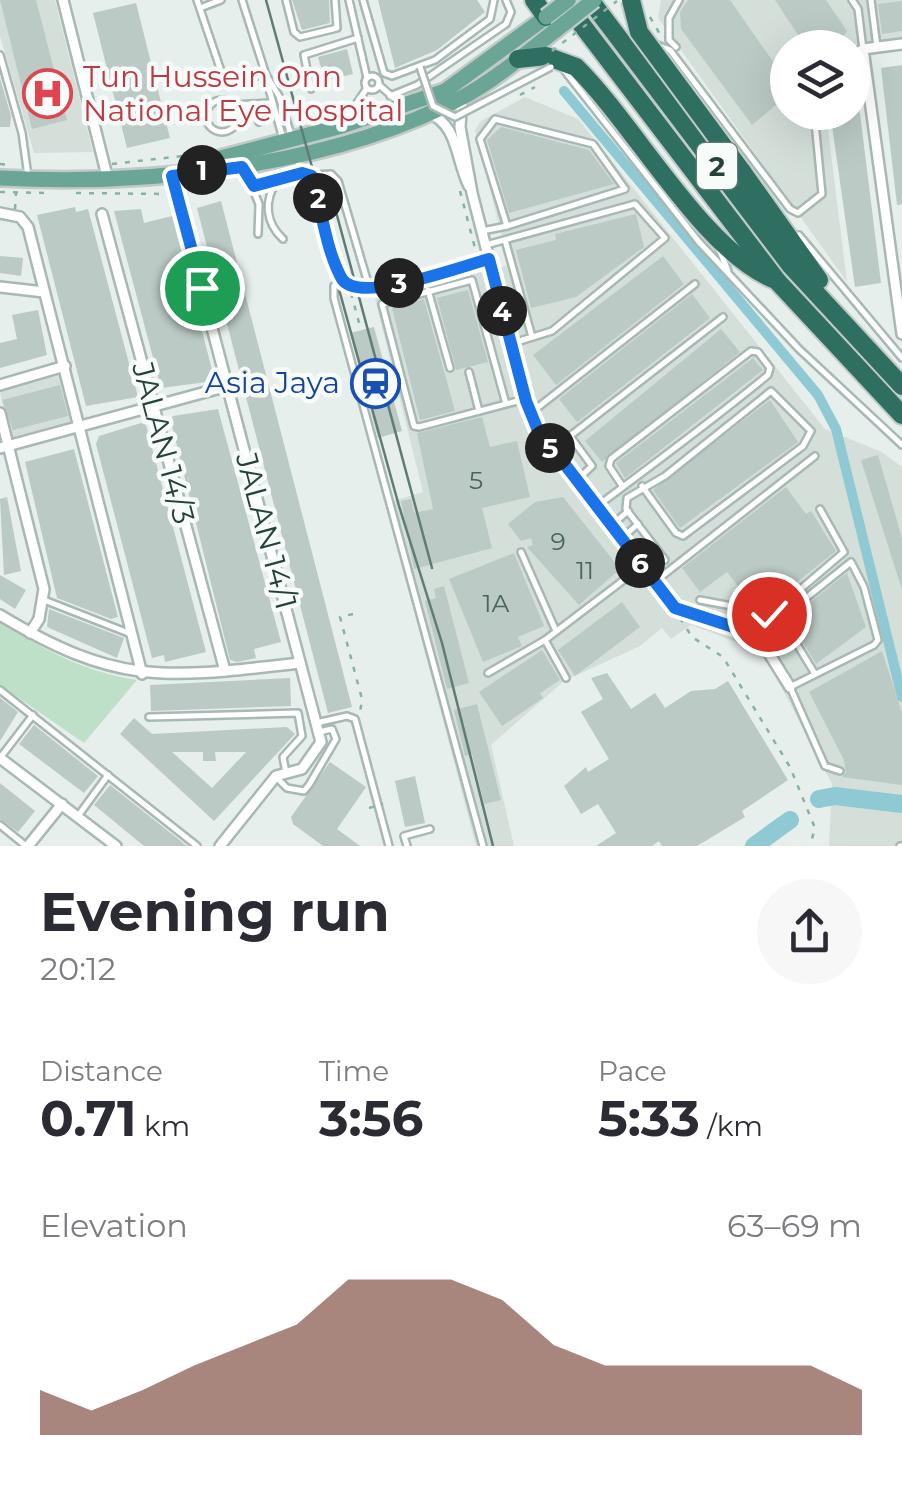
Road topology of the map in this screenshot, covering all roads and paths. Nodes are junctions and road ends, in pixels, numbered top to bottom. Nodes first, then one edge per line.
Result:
1 (63, 0) edge
2 (197, 0) edge
3 (221, 0) edge
4 (242, 0) edge
5 (286, 0) edge
6 (334, 0) edge
7 (349, 0) edge
8 (362, 0) edge
9 (494, 0) edge
10 (506, 0) edge
11 (534, 0) edge
12 (566, 0) edge
13 (592, 0) edge
14 (618, 0) edge
15 (679, 0) edge
16 (852, 0) edge
17 (871, 0) edge
18 (640, 5) edge
19 (200, 8) junction
20 (352, 14) junction
21 (338, 16) junction
22 (551, 24) junction
23 (858, 30) edge
24 (358, 38) junction
25 (645, 41) junction
26 (902, 44) edge
27 (877, 47) junction
28 (673, 48) junction
29 (870, 48) edge
30 (0, 55) edge
31 (518, 60) junction
32 (557, 62) junction
33 (420, 68) junction
34 (266, 78) junction
35 (367, 78) junction
36 (378, 84) junction
37 (367, 88) junction
38 (534, 88) dead end
39 (311, 89) dead end
40 (520, 96) dead end
41 (462, 97) junction
42 (396, 101) junction
43 (270, 103) junction
44 (234, 105) junction
45 (256, 106) junction
46 (426, 113) junction
47 (259, 122) dead end
48 (342, 126) junction
49 (870, 127) edge
50 (816, 130) edge
51 (291, 145) junction
52 (220, 150) dead end
53 (0, 164) edge
54 (242, 167) junction
55 (208, 168) junction
56 (27, 173) junction
57 (106, 173) junction
58 (302, 173) junction
59 (172, 176) junction
60 (312, 176) junction
61 (0, 178) edge
62 (276, 180) junction
63 (457, 180) dead end
64 (254, 186) junction
65 (0, 192) edge
66 (472, 193) junction
67 (173, 202) dead end
68 (268, 202) junction
69 (259, 204) junction
70 (0, 213) edge
71 (102, 214) joint
72 (16, 215) junction
73 (507, 226) junction
74 (711, 228) junction
75 (482, 230) junction
76 (258, 234) dead end
77 (799, 236) dead end
78 (283, 239) dead end
79 (505, 240) junction
80 (480, 247) junction
81 (489, 259) junction
82 (802, 259) junction
83 (826, 270) junction
84 (729, 274) junction
85 (342, 278) junction
86 (778, 282) junction
87 (695, 284) dead end
88 (349, 286) junction
89 (0, 287) edge
90 (370, 290) junction
91 (428, 290) junction
92 (44, 292) junction
93 (722, 318) dead end
94 (362, 330) dead end
95 (847, 330) junction
96 (902, 334) edge
97 (532, 337) junction
98 (510, 344) junction
99 (902, 358) edge
100 (65, 366) junction
101 (450, 368) dead end
102 (469, 372) dead end
103 (0, 385) edge
104 (228, 386) junction
105 (902, 386) edge
106 (525, 399) junction
107 (506, 404) junction
108 (154, 408) junction
109 (480, 411) junction
110 (0, 413) edge
111 (530, 414) junction
112 (902, 414) edge
113 (80, 428) junction
114 (570, 436) junction
115 (902, 445) edge
116 (4, 446) edge
117 (552, 450) junction
118 (814, 456) dead end
119 (576, 481) junction
120 (642, 486) junction
121 (622, 487) junction
122 (596, 506) junction
123 (820, 510) dead end
124 (628, 512) junction
125 (638, 524) junction
126 (611, 526) junction
127 (621, 539) junction
128 (521, 552) dead end
129 (666, 560) dead end
130 (642, 566) junction
131 (654, 582) junction
132 (44, 600) junction
133 (700, 600) dead end
134 (675, 608) junction
135 (353, 614) dead end
136 (769, 614) junction
137 (0, 615) edge
138 (556, 631) junction
139 (749, 632) junction
140 (30, 633) junction
141 (132, 634) junction
142 (544, 640) junction
143 (300, 663) junction
144 (225, 671) junction
145 (488, 673) dead end
146 (142, 674) junction
147 (815, 674) junction
148 (566, 678) dead end
149 (790, 687) junction
150 (0, 690) edge
151 (33, 715) junction
152 (150, 717) dead end
153 (363, 725) dead end
154 (318, 728) junction
155 (0, 758) edge
156 (840, 772) dead end
157 (108, 775) junction
158 (281, 775) junction
159 (62, 804) junction
160 (383, 804) dead end
161 (370, 808) dead end
162 (78, 816) junction
163 (0, 825) edge
164 (430, 829) dead end
165 (27, 846) edge
166 (116, 846) edge
167 (197, 846) edge
168 (220, 846) edge
169 (389, 846) edge
170 (407, 846) edge
171 (483, 846) edge
172 (810, 846) edge

1 - 57 street
2 - 19 lane
3 - 19 lane
4 - 34 lane
5 - 21 lane
6 - 21 lane
7 - 20 lane
8 - 33 lane
9 - 33 lane
10 - 42 lane
11 - 22 highway
12 - 22 main road, bridge
12 - 86 highway, 2
13 - 22 main road, bridge
13 - 95 highway, 2
14 - 32 path, bridge
15 - 28 lane
16 - 23 lane
17 - 27 lane
18 - 25 highway, bridge
18 - 28 path
19 - 34 lane
20 - 21 lane
20 - 24 lane
22 - 31 main road
22 - 42 main road
24 - 35 lane
24 - 39 lane
25 - 28 lane
25 - 82 highway, bridge
26 - 27 street
27 - 29 street
28 - 50 lane
30 - 56 lane
31 - 32 highway
31 - 41 main road
32 - 33 lane, bridge
32 - 74 highway
32 - 84 lane
34 - 43 lane
34 - 51 lane
35 - 36 lane
35 - 37 lane
36 - 37 lane
36 - 42 lane
37 - 48 lane
38 - 40 path
41 - 46 main road
41 - 66 street
42 - 48 main road
43 - 45 lane
43 - 51 lane
44 - 44 lane
44 - 45 lane
45 - 47 lane
46 - 51 main road
46 - 66 street
48 - 51 main road
49 - 96 street
51 - 54 main road
51 - 55 main road
51 - 58 lane
52 - 57 path
53 - 56 path
54 - 55 main road
54 - 64 lane
55 - 59 main road
56 - 57 main road
56 - 61 main road
57 - 59 main road
58 - 60 lane
58 - 62 lane
59 - 104 street, JALAN 14/1
60 - 85 lane
60 - 90 lane
62 - 64 lane
62 - 68 lane
63 - 80 path
64 - 69 lane
65 - 72 path
66 - 75 street
67 - 71 path
68 - 69 lane
68 - 78 lane
69 - 76 lane
70 - 72 street
71 - 108 street, JALAN 14/3
72 - 92 street
73 - 73 lane
73 - 75 lane
74 - 84 lane
74 - 86 highway
75 - 80 street
77 - 83 lane
79 - 80 lane
79 - 97 lane
79 - 97 lane
80 - 81 street
81 - 90 lane
81 - 98 street
82 - 83 lane
82 - 95 highway
83 - 99 lane
84 - 115 lane
85 - 88 lane
85 - 171 lane
86 - 112 highway, 2
87 - 111 lane
88 - 90 lane
88 - 94 path
89 - 92 street
91 - 101 lane
91 - 107 lane
91 - 109 lane
92 - 100 street
93 - 114 lane
95 - 105 highway, 2
97 - 98 lane
98 - 106 street
100 - 103 street
100 - 113 street
102 - 109 lane
104 - 108 street
104 - 143 street, JALAN 14/1
106 - 107 lane
106 - 111 street
107 - 109 lane
108 - 113 street
108 - 144 street, JALAN 14/3
110 - 116 street
111 - 117 street
113 - 116 street
113 - 141 street
114 - 117 lane
114 - 119 lane
116 - 132 street
117 - 119 street
118 - 131 lane
119 - 122 street
120 - 120 lane
120 - 124 lane
121 - 121 lane
121 - 122 lane
122 - 126 street
123 - 136 lane
124 - 125 lane
124 - 126 lane
125 - 127 lane
125 - 129 lane
126 - 127 street
127 - 130 street
128 - 138 lane
130 - 131 street
130 - 138 lane
131 - 134 street
132 - 140 street
132 - 141 lane
133 - 136 lane
134 - 139 street
134 - 172 path
135 - 153 path
136 - 139 lane
137 - 140 street
138 - 142 lane
139 - 149 street
140 - 146 street
141 - 146 street
142 - 145 lane
142 - 148 lane
143 - 144 street
143 - 154 street, JALAN 14/1
144 - 146 street
147 - 147 lane
147 - 149 lane
149 - 156 lane
150 - 151 lane
151 - 155 lane
151 - 157 lane
152 - 158 lane
154 - 158 street
154 - 158 lane
154 - 169 lane
155 - 159 street
157 - 162 lane
157 - 167 lane
158 - 168 street
159 - 162 street
159 - 165 street
160 - 161 path, bridge
162 - 166 street
163 - 165 lane
164 - 170 lane

